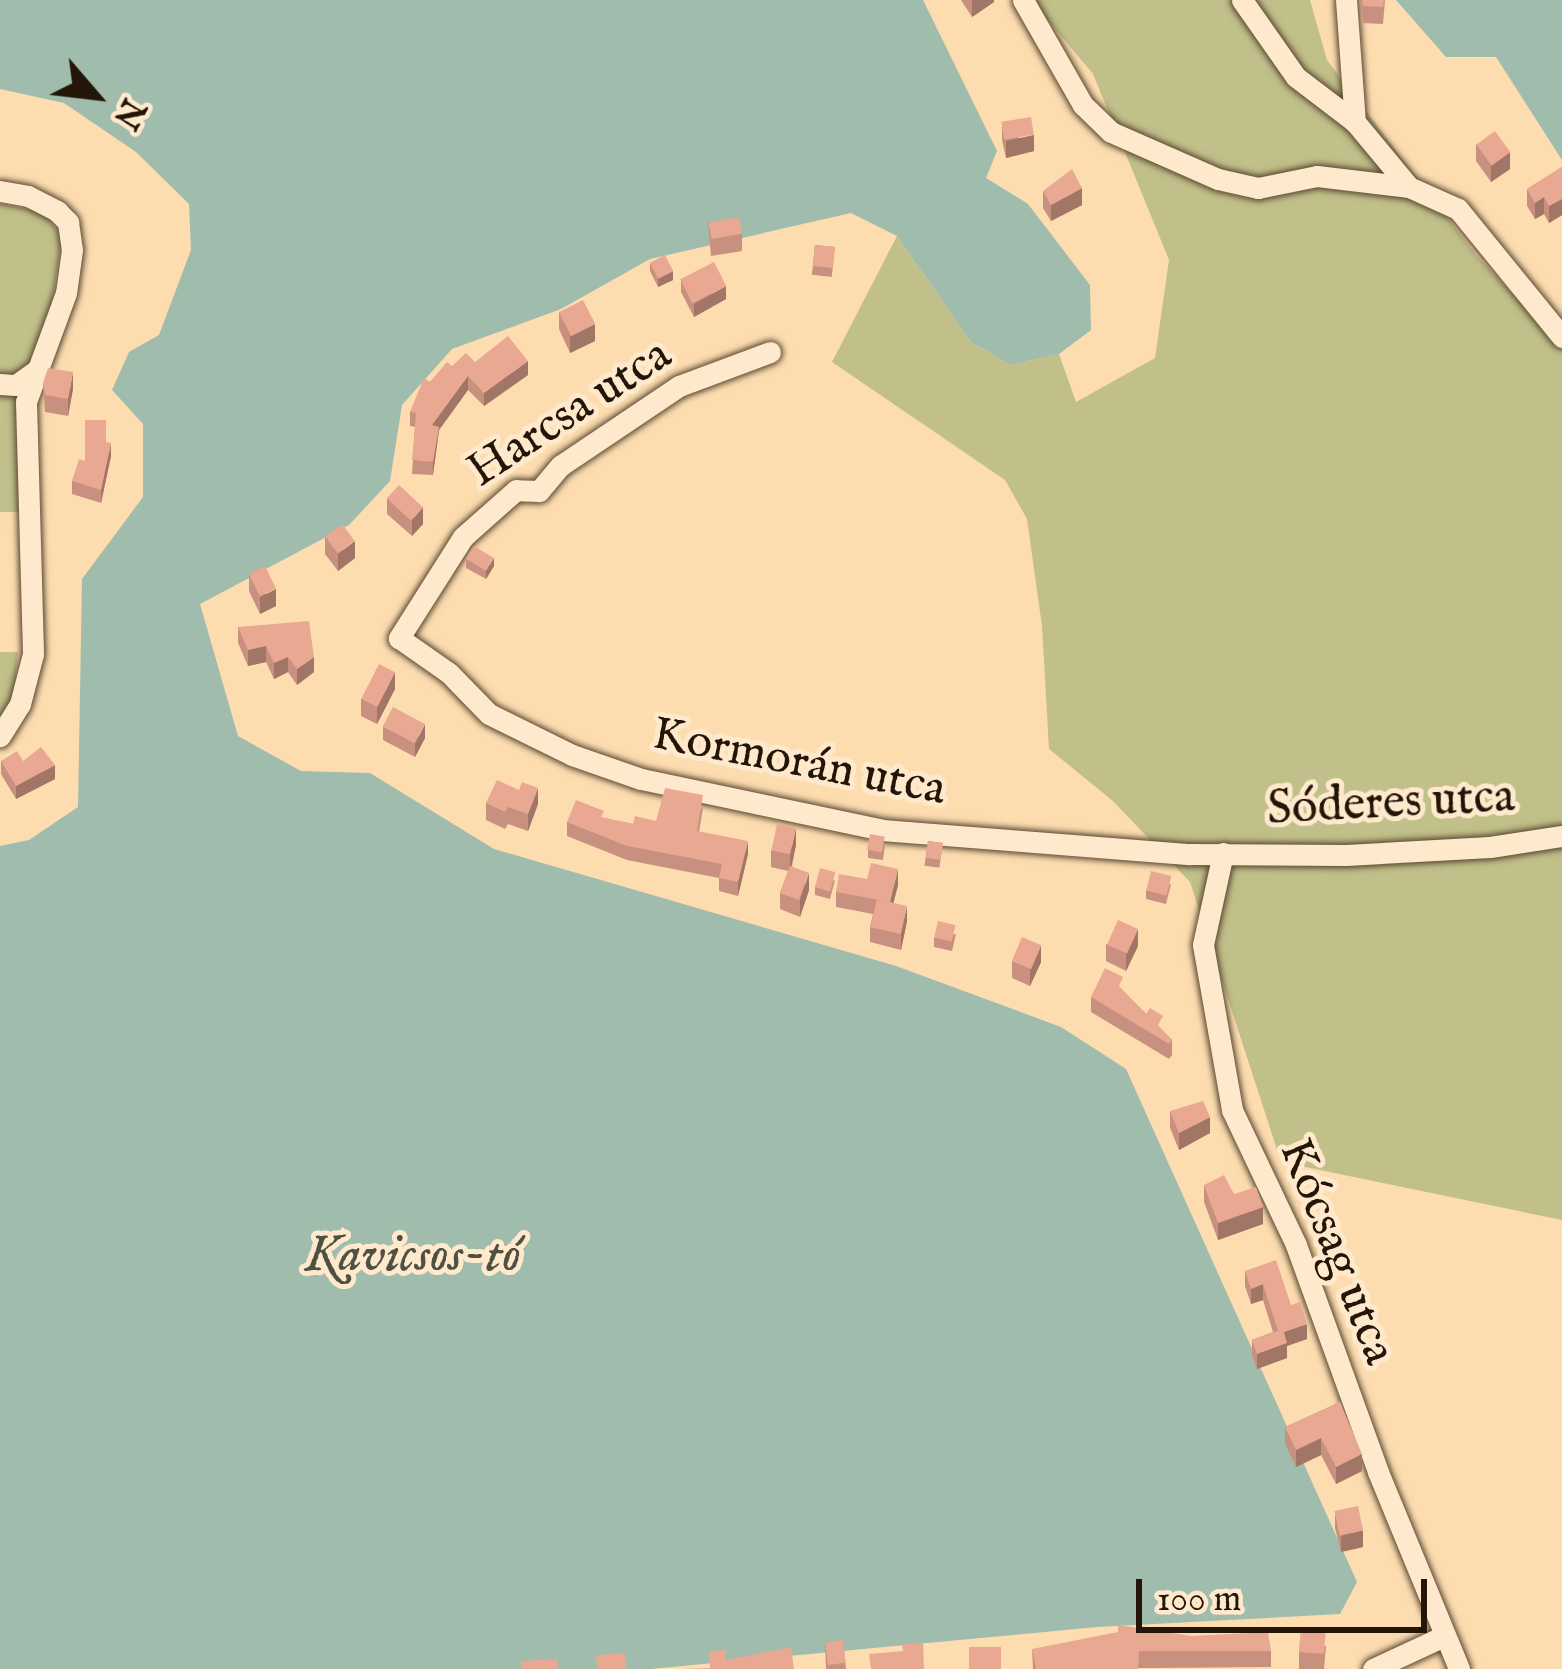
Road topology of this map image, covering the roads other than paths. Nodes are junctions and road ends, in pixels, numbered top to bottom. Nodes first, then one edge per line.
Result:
1 (1023, 0) edge
2 (1242, 0) edge
3 (1346, 0) edge
4 (1355, 122) junction
5 (1409, 187) junction
6 (0, 191) edge
7 (1562, 337) edge
8 (770, 352) dead end
9 (35, 371) junction
10 (0, 384) edge
11 (399, 638) joint
12 (0, 736) edge
13 (1562, 836) edge
14 (1223, 854) junction
15 (1442, 1637) junction
16 (1373, 1669) edge
17 (1460, 1669) edge

1 - 5 street
2 - 4 street
3 - 4 street
4 - 5 street
5 - 7 street
6 - 9 street
8 - 11 street, Harcsa utca
9 - 10 street
9 - 12 street
11 - 14 street, Kormorán utca
13 - 14 street, Sóderes utca
14 - 15 street, Kócsag utca
15 - 16 street
15 - 17 street, Kócsag utca

